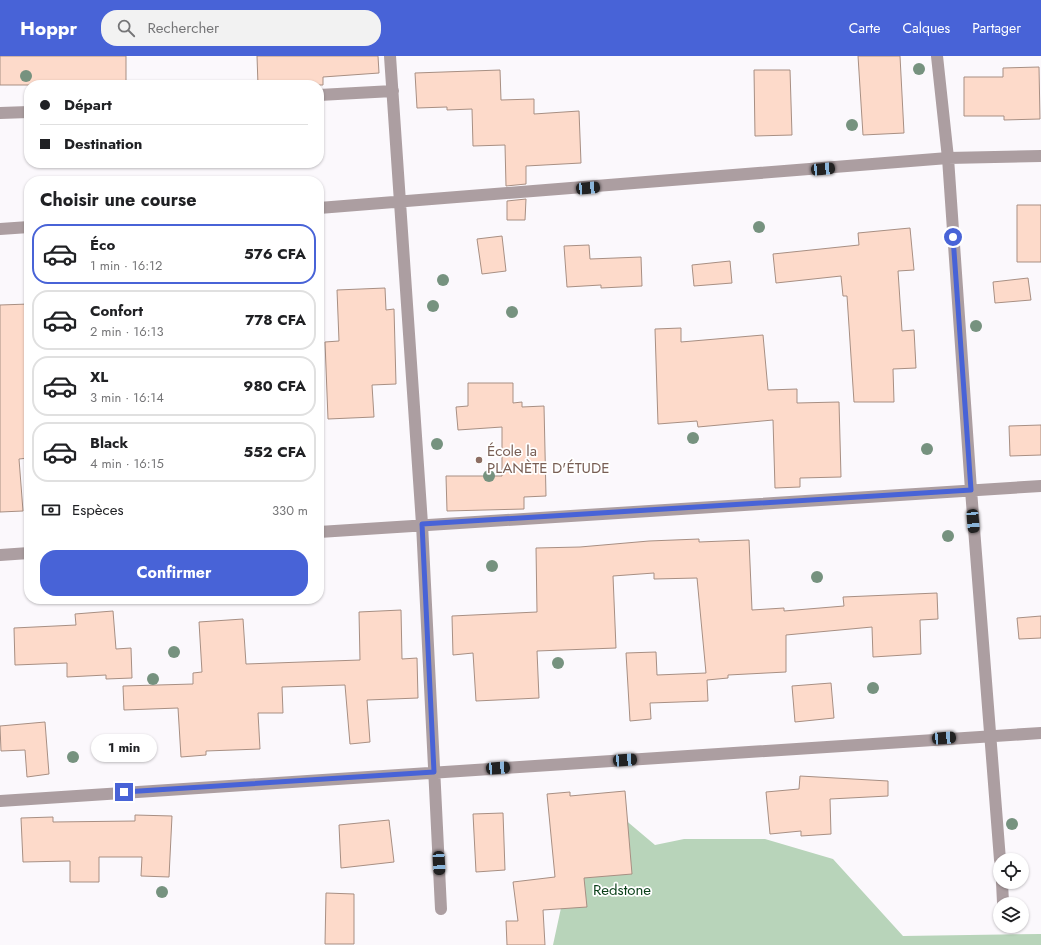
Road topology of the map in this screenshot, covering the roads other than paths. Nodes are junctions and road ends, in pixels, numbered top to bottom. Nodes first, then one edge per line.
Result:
1 (390, 56) edge
2 (937, 56) edge
3 (393, 91) junction
4 (324, 95) edge
5 (24, 112) edge
6 (0, 113) edge
7 (1041, 156) edge
8 (948, 158) junction
9 (400, 203) junction
10 (324, 208) edge
11 (24, 227) edge
12 (0, 229) edge
13 (1041, 486) edge
14 (971, 490) junction
15 (422, 524) junction
16 (324, 532) edge
17 (24, 553) edge
18 (0, 555) edge
19 (1041, 733) edge
20 (991, 735) junction
21 (434, 772) junction
22 (0, 801) edge
23 (999, 853) edge
24 (441, 909) dead end

1 - 3 street
2 - 8 street
3 - 4 street
3 - 9 street
5 - 6 street
7 - 8 street
8 - 9 street
8 - 14 street
9 - 10 street
9 - 15 street
11 - 12 street
13 - 14 street
14 - 15 street
14 - 20 street
15 - 16 street
15 - 21 street
17 - 18 street
19 - 20 street
20 - 21 street
20 - 23 street
21 - 22 street
21 - 24 street

